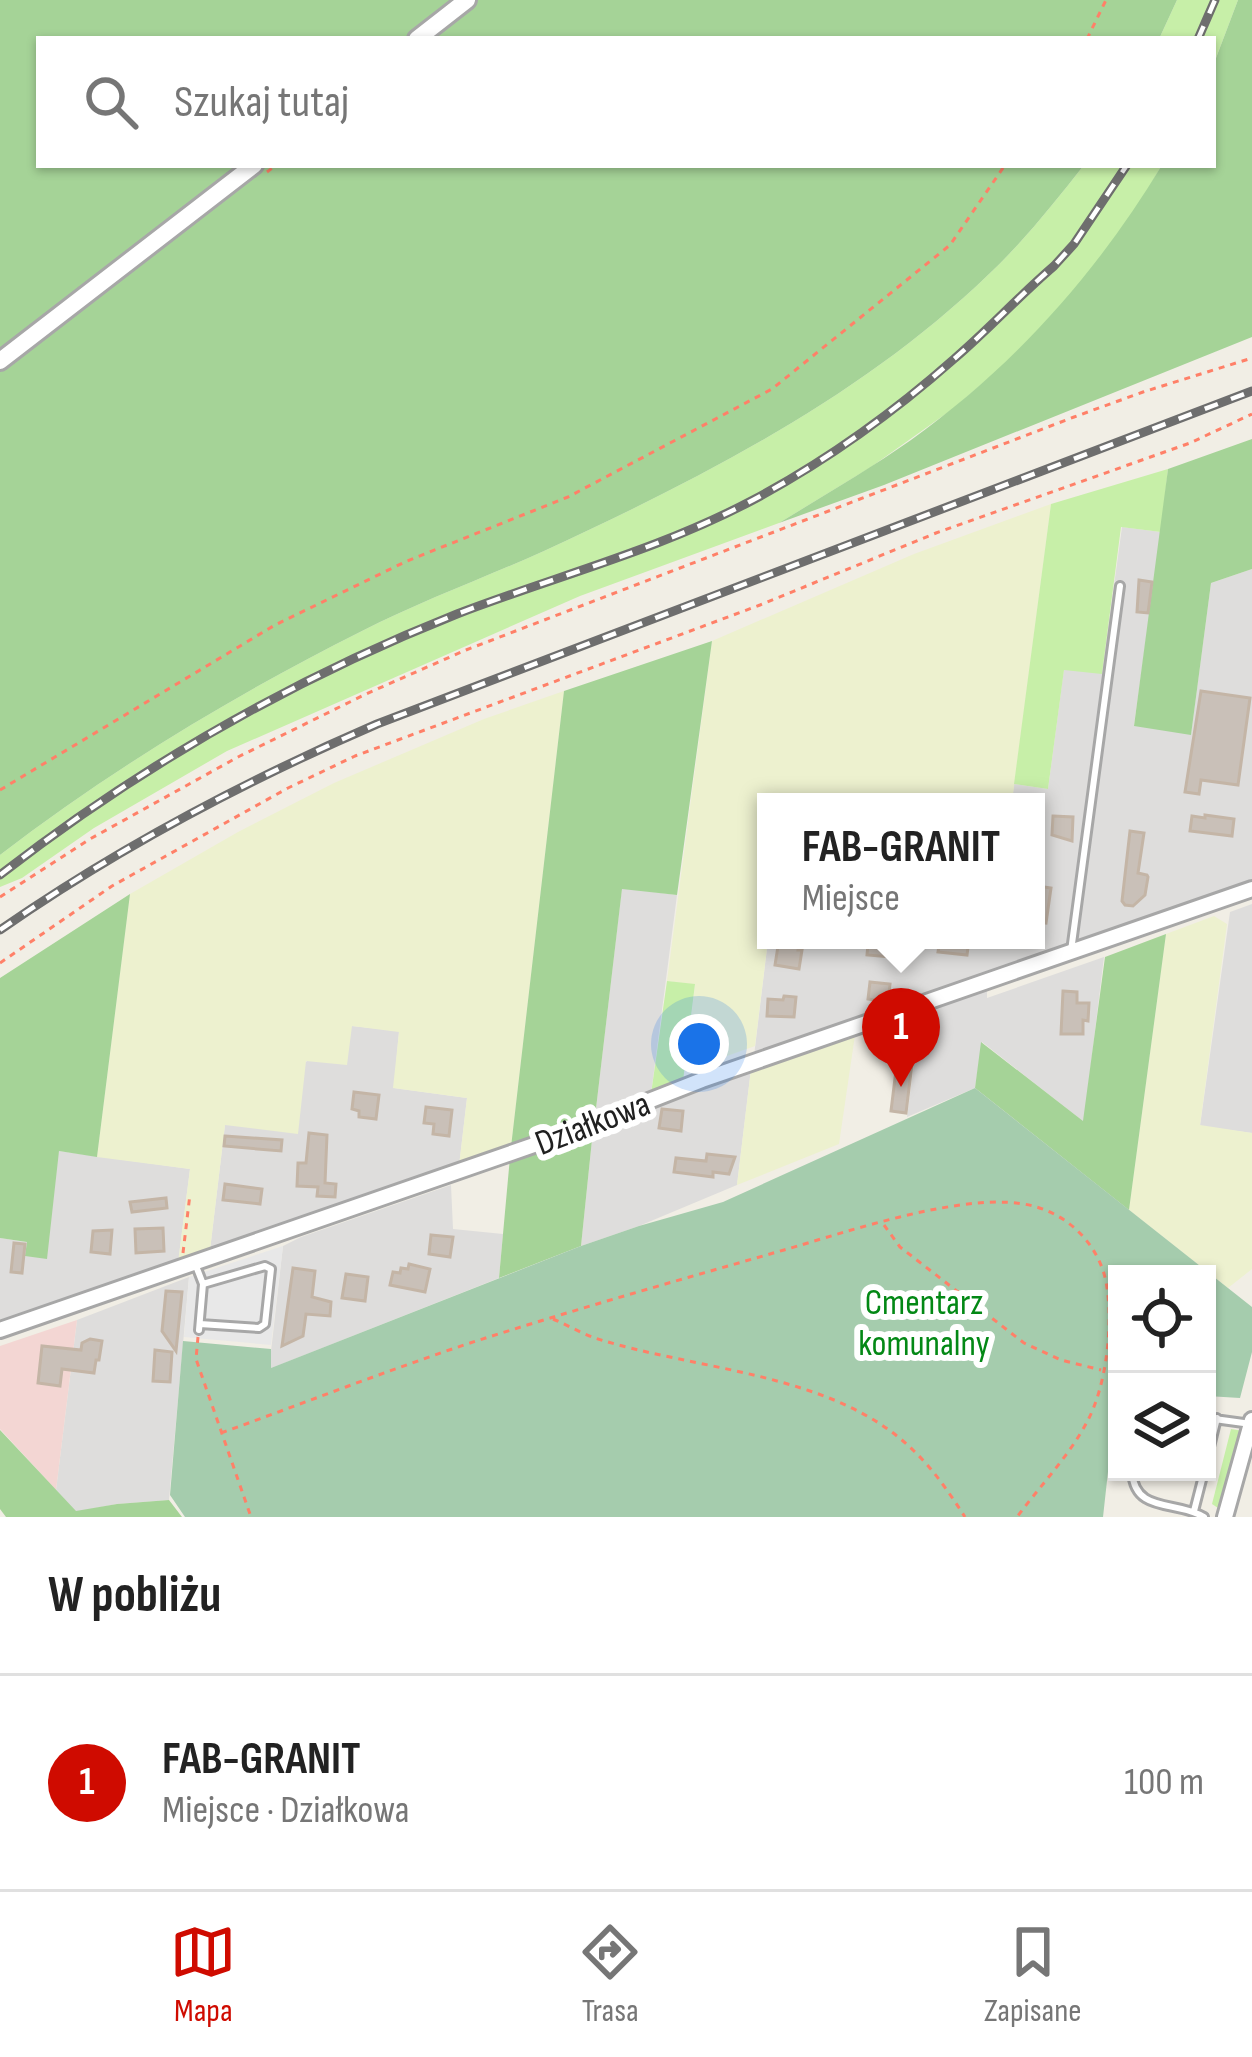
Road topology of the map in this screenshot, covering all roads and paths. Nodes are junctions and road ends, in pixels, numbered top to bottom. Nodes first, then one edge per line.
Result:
1 (467, 0) edge
2 (1106, 0) edge
3 (421, 36) edge
4 (1088, 36) edge
5 (250, 168) edge
6 (1003, 168) edge
7 (1252, 358) edge
8 (0, 361) edge
9 (1252, 414) edge
10 (1120, 586) dead end
11 (0, 790) edge
12 (1252, 889) edge
13 (0, 897) edge
14 (1070, 952) junction
15 (0, 963) edge
16 (190, 1194) dead end
17 (882, 1222) junction
18 (188, 1264) junction
19 (203, 1284) junction
20 (553, 1318) junction
21 (200, 1327) junction
22 (0, 1330) edge
23 (1102, 1370) junction
24 (1216, 1418) edge
25 (1251, 1422) edge
26 (221, 1432) junction
27 (1132, 1481) edge
28 (1202, 1481) edge
29 (1194, 1511) junction
30 (250, 1517) edge
31 (964, 1517) edge
32 (1017, 1517) edge
33 (1204, 1517) edge
34 (1225, 1517) edge

1 - 3 street
2 - 4 path
5 - 8 street
6 - 11 path
7 - 13 path
9 - 15 path
10 - 14 lane
12 - 14 street, Działkowa
14 - 18 street, Działkowa
16 - 18 path
17 - 20 path
17 - 23 path
17 - 23 path
18 - 19 lane
18 - 22 street, Działkowa
19 - 21 lane
19 - 21 lane
20 - 26 path
20 - 31 path
21 - 26 path
23 - 32 path
24 - 25 lane
25 - 34 street
26 - 30 path
27 - 29 lane
28 - 29 lane
29 - 33 lane

